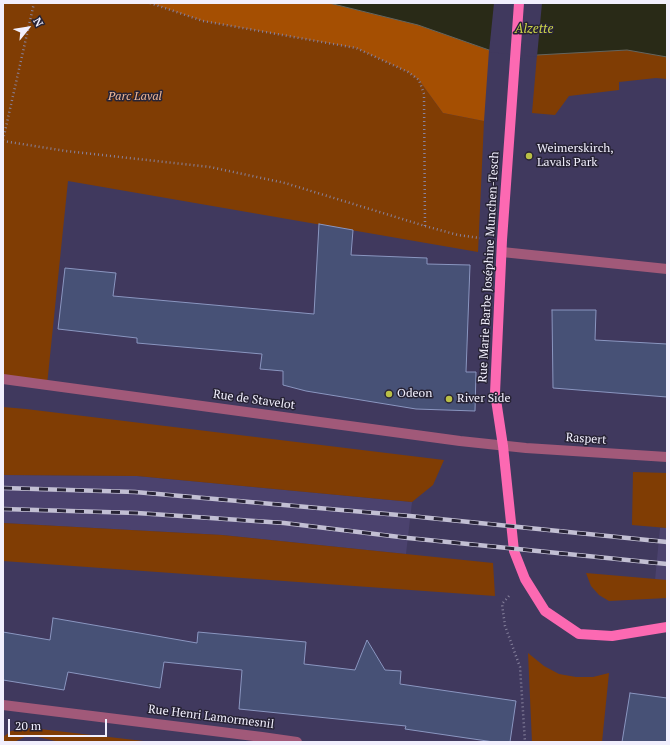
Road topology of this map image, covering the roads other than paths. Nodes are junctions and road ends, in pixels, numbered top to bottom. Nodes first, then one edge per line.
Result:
1 (519, 3) edge
2 (502, 252) junction
3 (667, 269) edge
4 (3, 379) edge
5 (503, 446) junction
6 (667, 457) edge
7 (667, 627) edge
8 (3, 705) edge
9 (297, 742) edge

1 - 2 main road, Rue Marie Barbe Joséphine Munchen-Tesch
2 - 3 street
2 - 5 main road, Rue Marie Barbe Joséphine Munchen-Tesch
4 - 5 street, Rue de Stavelot
5 - 6 street, Raspert
5 - 7 main road, Rue Marie Barbe Joséphine Munchen-Tesch
8 - 9 street, Rue Henri Lamormesnil

